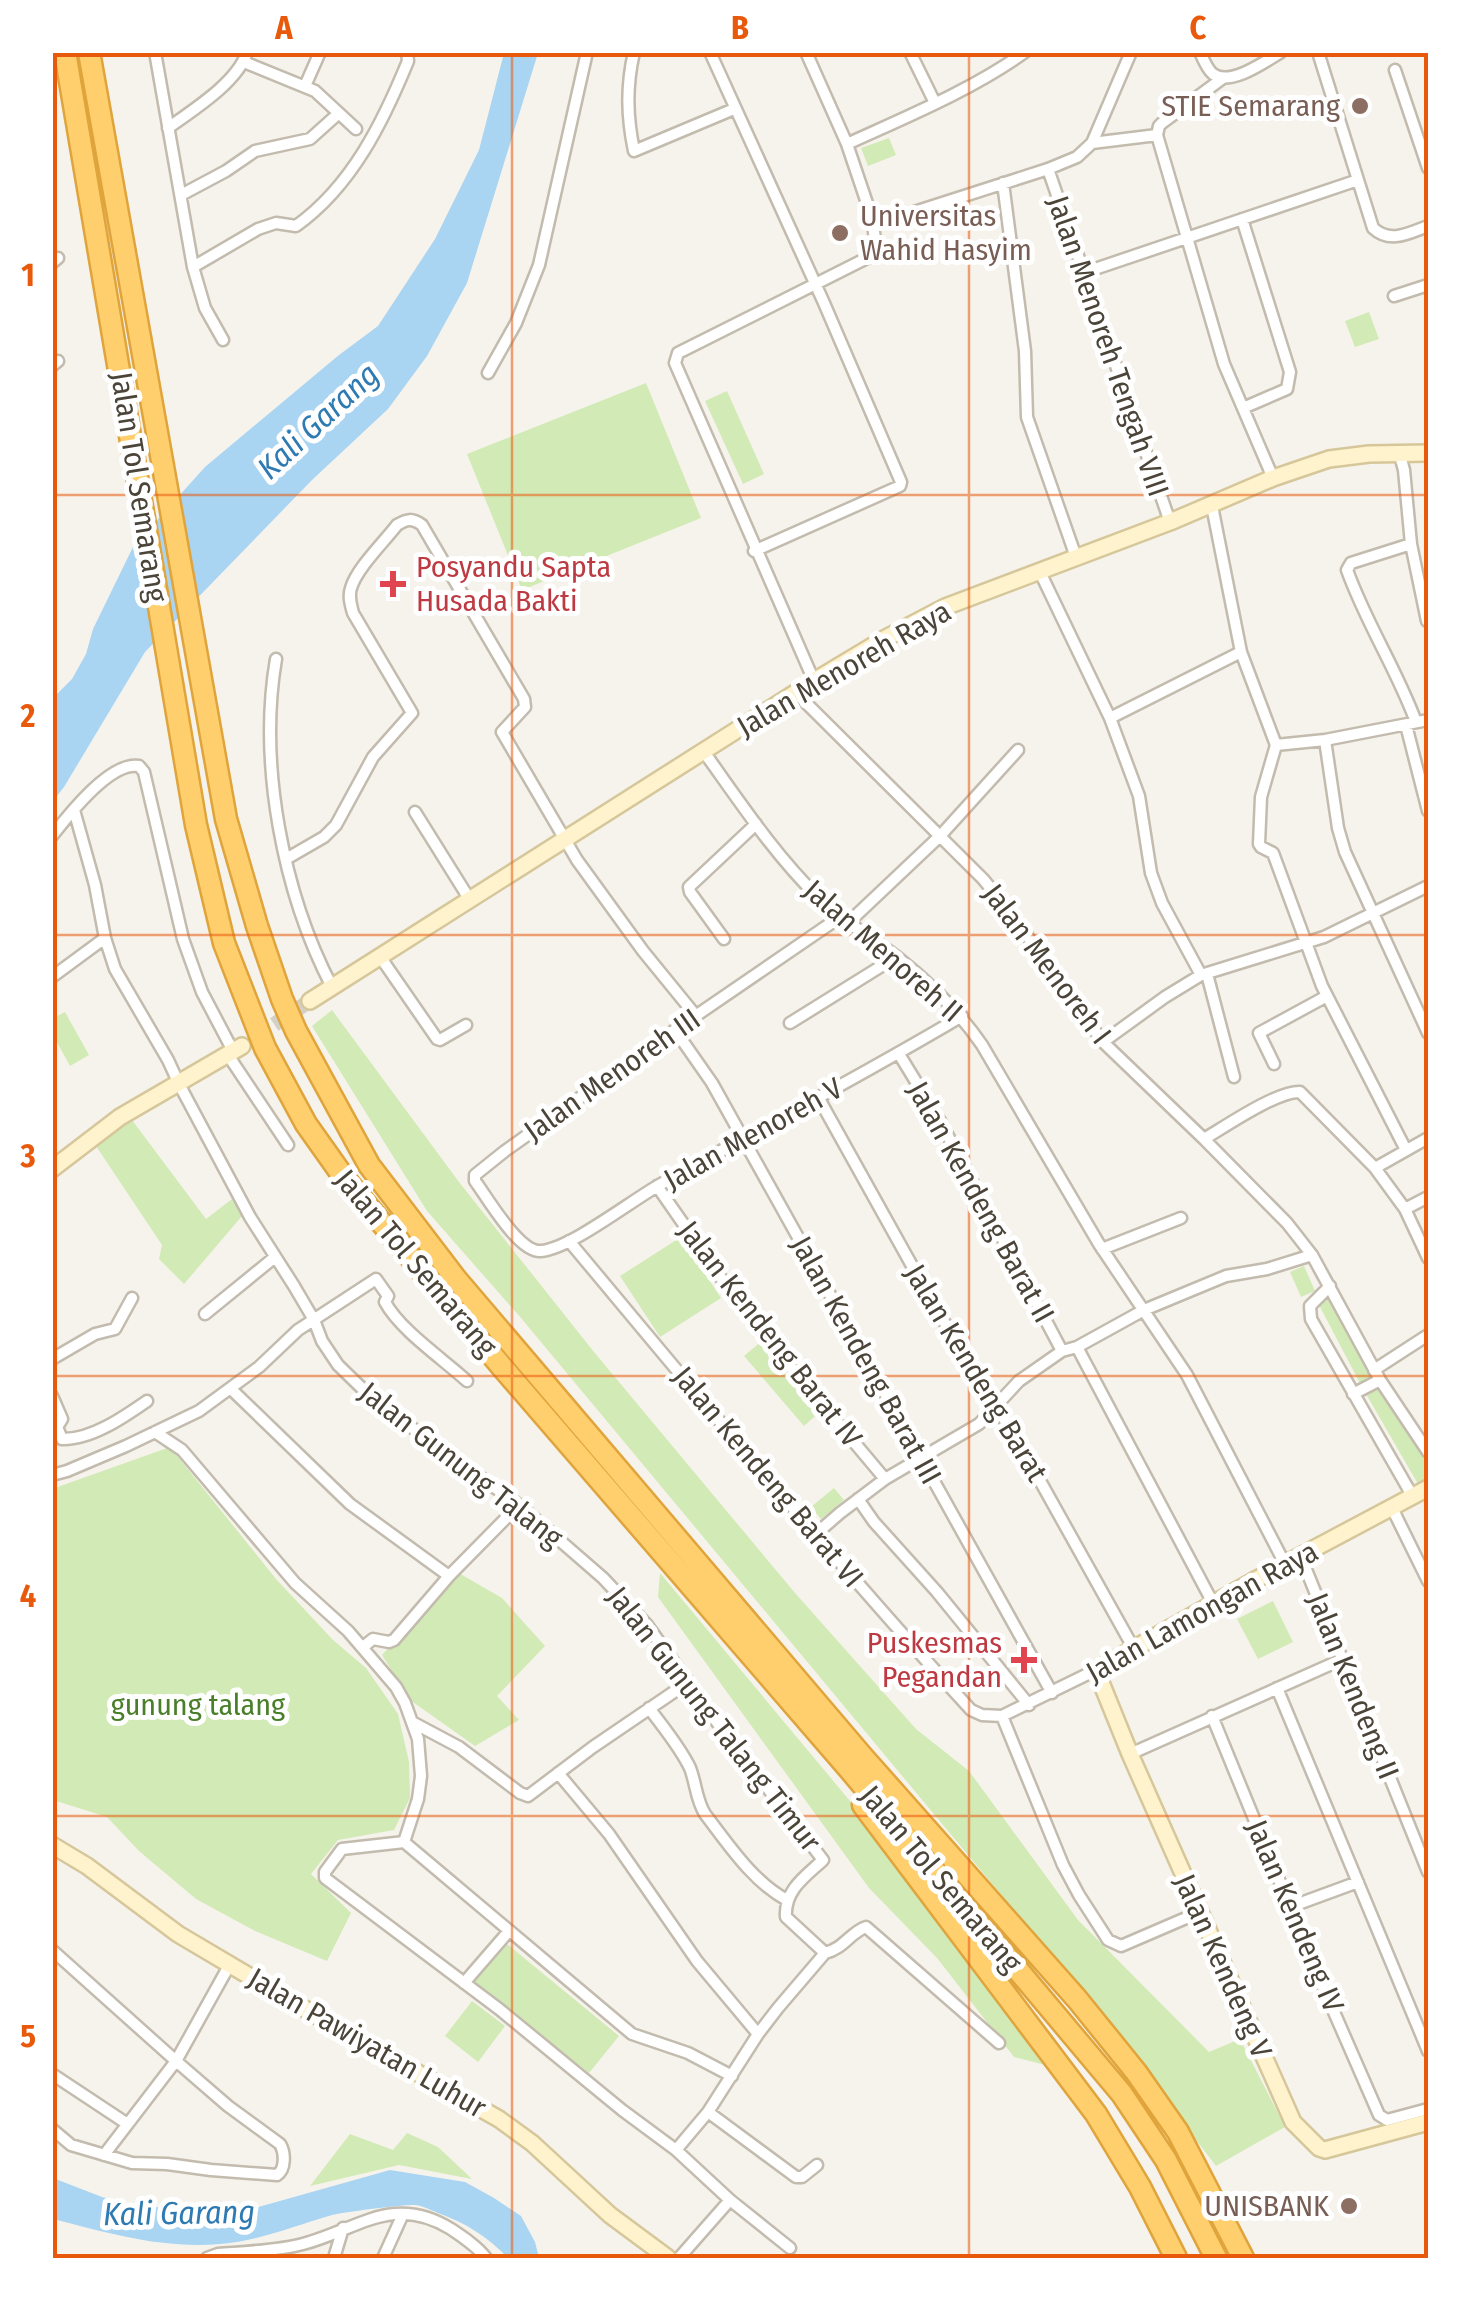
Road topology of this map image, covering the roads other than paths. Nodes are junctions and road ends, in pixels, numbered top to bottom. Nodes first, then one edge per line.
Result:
1 (65, 52) edge
2 (89, 52) edge
3 (156, 52) edge
4 (320, 52) edge
5 (407, 52) edge
6 (587, 52) edge
7 (634, 52) edge
8 (710, 52) edge
9 (806, 52) edge
10 (910, 52) edge
11 (997, 52) edge
12 (1025, 52) edge
13 (1130, 52) edge
14 (1200, 52) edge
15 (1282, 52) edge
16 (1318, 52) edge
17 (245, 57) edge
18 (1005, 66) junction
19 (1395, 70) dead end
20 (1223, 78) junction
21 (305, 86) junction
22 (935, 103) junction
23 (734, 109) junction
24 (340, 113) junction
25 (168, 128) junction
26 (356, 129) dead end
27 (1157, 136) junction
28 (1092, 143) junction
29 (847, 144) junction
30 (1428, 168) edge
31 (1048, 169) junction
32 (1358, 180) junction
33 (1003, 183) junction
34 (181, 196) junction
35 (1242, 219) junction
36 (874, 225) junction
37 (1428, 226) edge
38 (1188, 237) junction
39 (193, 267) junction
40 (1083, 273) junction
41 (1428, 284) edge
42 (816, 285) junction
43 (1394, 296) dead end
44 (223, 340) dead end
45 (488, 373) dead end
46 (1243, 408) junction
47 (1399, 452) junction
48 (1428, 453) edge
49 (1273, 478) junction
50 (1212, 506) junction
51 (1170, 522) junction
52 (1411, 544) junction
53 (754, 551) junction
54 (1076, 557) junction
55 (1039, 570) junction
56 (1427, 620) edge
57 (1241, 652) junction
58 (276, 659) dead end
59 (814, 681) junction
60 (796, 693) junction
61 (1110, 718) junction
62 (1417, 722) edge
63 (1325, 740) junction
64 (1276, 745) junction
65 (1018, 750) dead end
66 (704, 752) junction
67 (74, 810) junction
68 (1428, 810) edge
69 (414, 812) dead end
70 (756, 824) junction
71 (52, 836) edge
72 (941, 836) junction
73 (566, 840) junction
74 (286, 859) junction
75 (1428, 886) edge
76 (470, 900) junction
77 (1372, 913) junction
78 (845, 920) junction
79 (105, 938) junction
80 (724, 939) dead end
81 (1306, 942) junction
82 (896, 957) junction
83 (381, 958) junction
84 (54, 972) edge
85 (1204, 974) junction
86 (332, 987) junction
87 (1327, 996) junction
88 (310, 1001) tunnel mouth
89 (696, 1016) junction
90 (962, 1016) junction
91 (790, 1023) dead end
92 (466, 1025) dead end
93 (675, 1030) junction
94 (1428, 1033) edge
95 (1103, 1042) junction
96 (234, 1051) junction
97 (899, 1054) junction
98 (1274, 1064) dead end
99 (1234, 1076) dead end
100 (179, 1084) junction
101 (818, 1097) junction
102 (744, 1138) junction
103 (1428, 1138) edge
104 (1204, 1139) junction
105 (288, 1145) dead end
106 (1406, 1150) junction
107 (1375, 1168) junction
108 (52, 1169) edge
109 (656, 1186) junction
110 (1428, 1197) edge
111 (1405, 1209) junction
112 (1181, 1218) dead end
113 (570, 1241) junction
114 (1102, 1249) junction
115 (543, 1251) joint
116 (1312, 1255) junction
117 (1428, 1255) edge
118 (275, 1257) junction
119 (1330, 1286) junction
120 (132, 1298) dead end
121 (1144, 1310) junction
122 (205, 1314) dead end
123 (314, 1320) junction
124 (1428, 1335) edge
125 (1077, 1347) junction
126 (1062, 1351) junction
127 (52, 1359) edge
128 (1377, 1375) junction
129 (467, 1382) dead end
130 (230, 1389) junction
131 (1353, 1394) junction
132 (52, 1396) edge
133 (148, 1401) dead end
134 (996, 1408) junction
135 (155, 1432) junction
136 (1428, 1452) edge
137 (920, 1458) junction
138 (52, 1475) edge
139 (886, 1480) junction
140 (1428, 1488) edge
141 (1413, 1496) junction
142 (858, 1499) junction
143 (519, 1505) junction
144 (1392, 1508) junction
145 (817, 1534) junction
146 (1293, 1560) junction
147 (449, 1576) junction
148 (603, 1578) joint
149 (1428, 1581) edge
150 (1214, 1605) junction
151 (363, 1647) junction
152 (1134, 1649) junction
153 (1343, 1659) junction
154 (1096, 1670) junction
155 (772, 1679) junction
156 (687, 1683) junction
157 (1278, 1688) junction
158 (1052, 1693) junction
159 (1029, 1705) junction
160 (650, 1708) junction
161 (1002, 1716) junction
162 (1212, 1716) junction
163 (412, 1722) junction
164 (1130, 1754) junction
165 (558, 1773) junction
166 (404, 1842) junction
167 (52, 1845) edge
168 (1428, 1872) edge
169 (1358, 1882) junction
170 (787, 1900) junction
171 (1290, 1907) junction
172 (1200, 1912) junction
173 (509, 1931) junction
174 (52, 1950) edge
175 (825, 1952) junction
176 (230, 1964) junction
177 (464, 1983) junction
178 (758, 2034) junction
179 (999, 2043) dead end
180 (1428, 2050) edge
181 (176, 2061) junction
182 (52, 2074) edge
183 (732, 2076) junction
184 (1428, 2109) edge
185 (708, 2112) junction
186 (1428, 2122) edge
187 (126, 2124) junction
188 (52, 2129) edge
189 (676, 2150) junction
190 (104, 2155) junction
191 (816, 2165) dead end
192 (730, 2200) junction
193 (403, 2214) junction
194 (343, 2228) junction
195 (790, 2248) dead end
196 (259, 2255) edge
197 (207, 2258) edge
198 (334, 2258) edge
199 (383, 2258) edge
200 (486, 2258) edge
201 (668, 2258) edge
202 (680, 2258) edge
203 (1176, 2258) edge
204 (1216, 2258) edge
205 (1243, 2258) edge

1 - 155 highway, Jalan Tol Semarang
2 - 205 highway, Jalan Tol Semarang
3 - 25 street
4 - 21 street
5 - 39 street
6 - 45 street
7 - 23 street
8 - 23 street
9 - 29 street
10 - 22 street
11 - 18 street
12 - 18 street
13 - 28 street
14 - 20 street
15 - 20 street
16 - 32 street
17 - 21 street
17 - 25 street
18 - 22 street
19 - 30 street
20 - 27 street
21 - 24 street
22 - 29 street
23 - 42 street
24 - 26 street
24 - 34 street
25 - 34 street
27 - 28 street
27 - 38 street
28 - 31 street
29 - 36 street
31 - 33 street
31 - 40 street, Jalan Menoreh Tengah VIII
32 - 35 street
32 - 37 street
33 - 36 street
33 - 54 street
34 - 39 street
35 - 38 street
35 - 46 street
36 - 42 street
38 - 40 street
38 - 46 street
39 - 44 street
40 - 51 street, Jalan Menoreh Tengah VIII
41 - 43 street
42 - 53 street
42 - 53 street
46 - 49 street
47 - 48 main road, Jalan Menoreh Raya
47 - 49 main road, Jalan Menoreh Raya
47 - 52 street
49 - 50 main road, Jalan Menoreh Raya
50 - 51 main road, Jalan Menoreh Raya
50 - 57 street
51 - 54 main road, Jalan Menoreh Raya
52 - 56 street
52 - 62 street
53 - 59 street
54 - 55 main road, Jalan Menoreh Raya
55 - 59 main road, Jalan Menoreh Raya
55 - 61 street
57 - 61 street
57 - 64 street
58 - 74 street
59 - 60 main road, Jalan Menoreh Raya
60 - 66 main road, Jalan Menoreh Raya
60 - 72 street, Jalan Menoreh I
61 - 85 street
62 - 63 street
62 - 68 street
63 - 64 street
63 - 77 street
64 - 81 street
65 - 72 street, Jalan Menoreh III
66 - 70 street, Jalan Menoreh II
66 - 73 main road, Jalan Menoreh Raya
67 - 71 street
67 - 79 street, Jalan Gunung Talang
67 - 96 street
69 - 76 street
70 - 78 street, Jalan Menoreh II
70 - 80 street
72 - 78 street, Jalan Menoreh III
72 - 95 street, Jalan Menoreh I
73 - 74 street
73 - 76 main road, Jalan Menoreh Raya
73 - 89 street
74 - 86 street
75 - 77 street
76 - 83 main road, Jalan Menoreh Raya
77 - 81 street
77 - 94 street
78 - 82 street, Jalan Menoreh II
78 - 89 street, Jalan Menoreh III
79 - 84 street
79 - 100 street, Jalan Gunung Talang
81 - 85 street
81 - 87 street
82 - 90 street, Jalan Menoreh II
82 - 91 street
83 - 86 main road, Jalan Menoreh Raya
83 - 92 street
85 - 95 street
85 - 99 street
86 - 88 main road, Jalan Menoreh Raya
87 - 98 street
87 - 106 street
89 - 93 street, Jalan Menoreh III
90 - 97 street, Jalan Menoreh V
90 - 114 street, Jalan Menoreh II
93 - 102 street, Jalan Kendeng Barat III
93 - 115 street, Jalan Menoreh III
95 - 104 street, Jalan Menoreh I
96 - 100 main road
96 - 105 street
97 - 101 street, Jalan Menoreh V
97 - 126 street, Jalan Kendeng Barat II
100 - 108 main road
100 - 118 street, Jalan Gunung Talang
101 - 102 street, Jalan Menoreh V
101 - 134 street, Jalan Kendeng Barat
102 - 109 street, Jalan Menoreh V
102 - 137 street, Jalan Kendeng Barat III
103 - 106 street
104 - 107 street
104 - 116 street, Jalan Menoreh I
106 - 107 street
107 - 111 street
109 - 113 street, Jalan Menoreh V
109 - 139 street, Jalan Kendeng Barat IV
110 - 111 street
111 - 117 street
112 - 114 street
113 - 115 street, Jalan Menoreh V
113 - 145 street, Jalan Kendeng Barat VI
114 - 121 street, Jalan Menoreh II
116 - 119 street, Jalan Menoreh I
116 - 121 street
118 - 122 street
118 - 123 street, Jalan Gunung Talang
119 - 128 street, Jalan Menoreh I
119 - 131 street
120 - 127 street
121 - 125 street
121 - 146 street, Jalan Kendeng II
123 - 129 street
123 - 130 street
123 - 143 street, Jalan Gunung Talang
124 - 128 street
125 - 126 street
125 - 150 street, Jalan Kendeng Barat II
126 - 134 street
128 - 131 street
128 - 136 street, Jalan Menoreh I
130 - 135 street
130 - 147 street
131 - 141 street
132 - 133 street
134 - 137 street
134 - 152 street, Jalan Kendeng Barat
135 - 138 street
135 - 151 street
137 - 139 street
137 - 158 street, Jalan Kendeng Barat III
139 - 142 street
140 - 141 main road, Jalan Lamongan Raya
141 - 144 main road, Jalan Lamongan Raya
142 - 145 street
142 - 159 street
143 - 147 street
143 - 148 street, Jalan Gunung Talang
144 - 146 main road, Jalan Lamongan Raya
144 - 149 street
145 - 161 street, Jalan Kendeng Barat VI
146 - 150 main road, Jalan Lamongan Raya
146 - 153 street, Jalan Kendeng II
147 - 151 street
148 - 156 street, Jalan Gunung Talang Timur
150 - 152 main road, Jalan Lamongan Raya
151 - 163 street
152 - 154 main road, Jalan Lamongan Raya
153 - 157 street
153 - 168 street, Jalan Kendeng II
154 - 158 street, Jalan Lamongan Raya
154 - 164 main road, Jalan Kendeng V
155 - 203 highway
155 - 204 highway, Jalan Tol Semarang
156 - 160 street
156 - 170 street, Jalan Gunung Talang Timur
157 - 162 street
157 - 169 street
158 - 159 street, Jalan Lamongan Raya
159 - 161 street, Jalan Lamongan Raya
160 - 165 street
160 - 170 street
161 - 172 street
162 - 164 street
162 - 171 street, Jalan Kendeng IV
163 - 165 street
163 - 166 street
164 - 172 main road, Jalan Kendeng V
165 - 178 street
166 - 173 street
166 - 177 street
167 - 176 main road, Jalan Pawiyatan Luhur
169 - 171 street
169 - 180 street
170 - 175 street
171 - 184 street, Jalan Kendeng IV
172 - 186 main road, Jalan Kendeng V
173 - 177 street
173 - 183 street
174 - 181 street
175 - 178 street
175 - 179 street
176 - 181 street
176 - 201 main road, Jalan Pawiyatan Luhur
177 - 189 street
178 - 183 street
181 - 187 street
181 - 190 street
182 - 187 street
183 - 185 street
185 - 189 street
185 - 191 street
187 - 190 street
188 - 190 street
189 - 192 street
192 - 195 street
192 - 202 street
193 - 194 street
193 - 199 street
193 - 200 street
194 - 196 street
194 - 198 street
196 - 197 street

